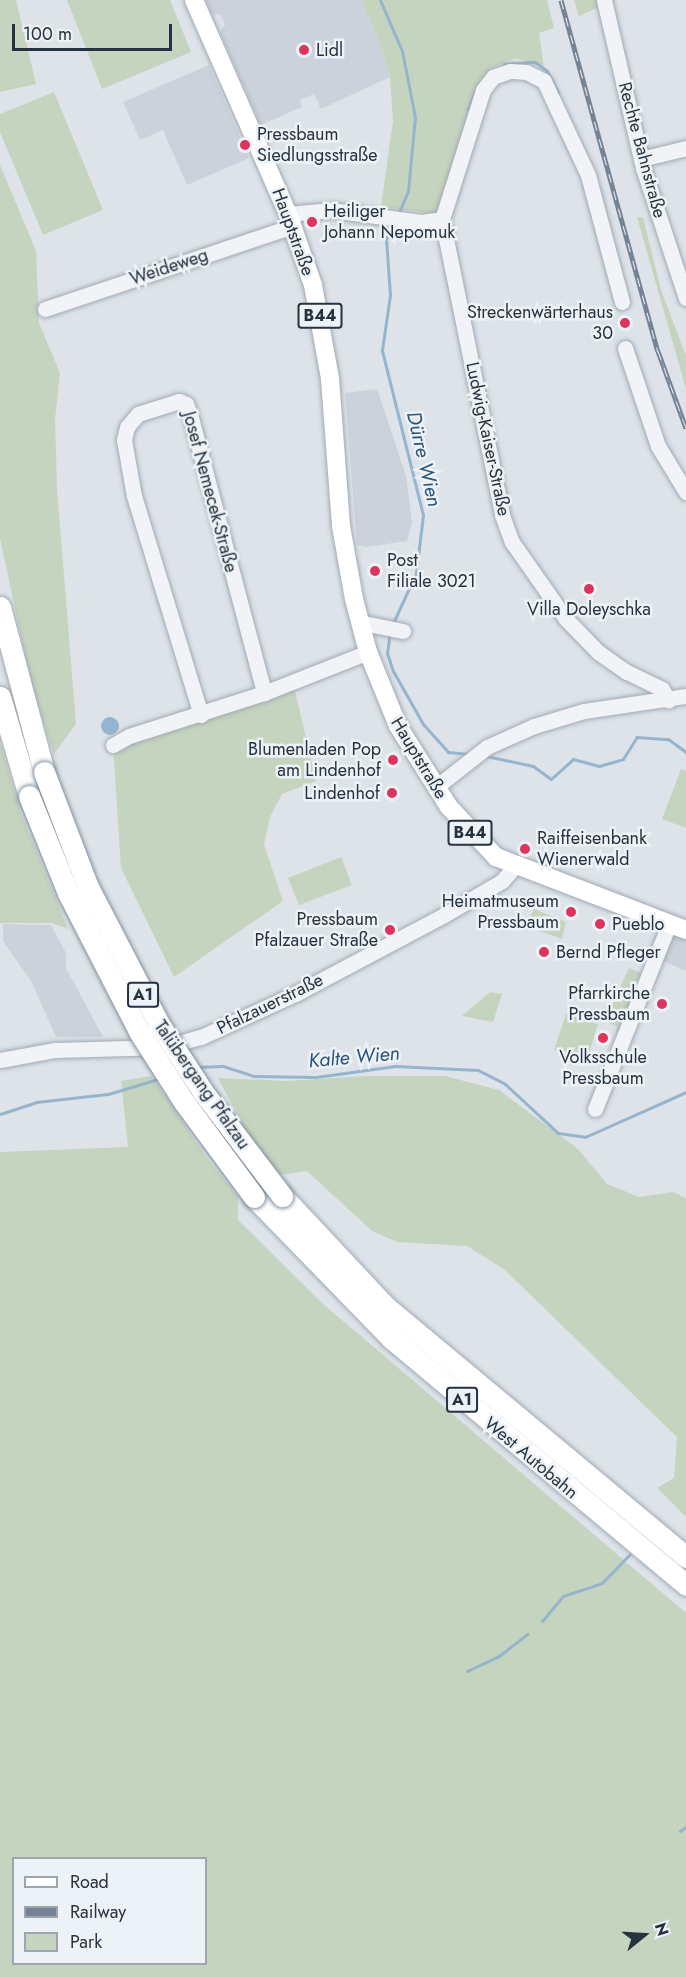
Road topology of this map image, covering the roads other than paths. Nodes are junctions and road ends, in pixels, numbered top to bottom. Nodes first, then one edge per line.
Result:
1 (194, 0) edge
2 (604, 0) edge
3 (686, 148) edge
4 (641, 159) junction
5 (442, 219) junction
6 (291, 220) junction
7 (686, 298) edge
8 (622, 302) dead end
9 (45, 309) dead end
10 (625, 348) dead end
11 (686, 492) edge
12 (0, 607) edge
13 (358, 622) junction
14 (403, 631) dead end
15 (368, 652) junction
16 (264, 693) junction
17 (686, 696) edge
18 (0, 697) edge
19 (668, 700) junction
20 (201, 715) junction
21 (113, 745) dead end
22 (436, 787) junction
23 (514, 867) junction
24 (678, 927) edge
25 (0, 1060) edge
26 (595, 1109) dead end
27 (282, 1196) joint
28 (254, 1197) joint
29 (686, 1557) edge
30 (686, 1586) edge

1 - 6 main road, Hauptstraße / B44
2 - 4 street, Rechte Bahnstraße
3 - 4 street
4 - 7 street, Rechte Bahnstraße
5 - 6 street
5 - 8 street, Ludwig-Kaiser-Straße
5 - 19 street, Ludwig-Kaiser-Straße
6 - 9 street, Weideweg
6 - 13 main road, Hauptstraße / B44
10 - 11 street
12 - 27 highway, Talübergang Pfalzau / A1, bridge
13 - 14 street
13 - 15 main road, Hauptstraße / B44
15 - 16 street
15 - 22 main road, Hauptstraße / B44
16 - 20 street
16 - 20 street, Josef Nemecek-Straße
17 - 19 street
18 - 28 highway, Talübergang Pfalzau / A1, bridge
19 - 22 street
20 - 21 street
22 - 23 main road, Hauptstraße / B44
23 - 24 main road, Hauptstraße / B44
23 - 25 street, Pfalzauerstraße
24 - 26 street
27 - 29 highway, West Autobahn / A1
28 - 30 highway, West Autobahn / A1

